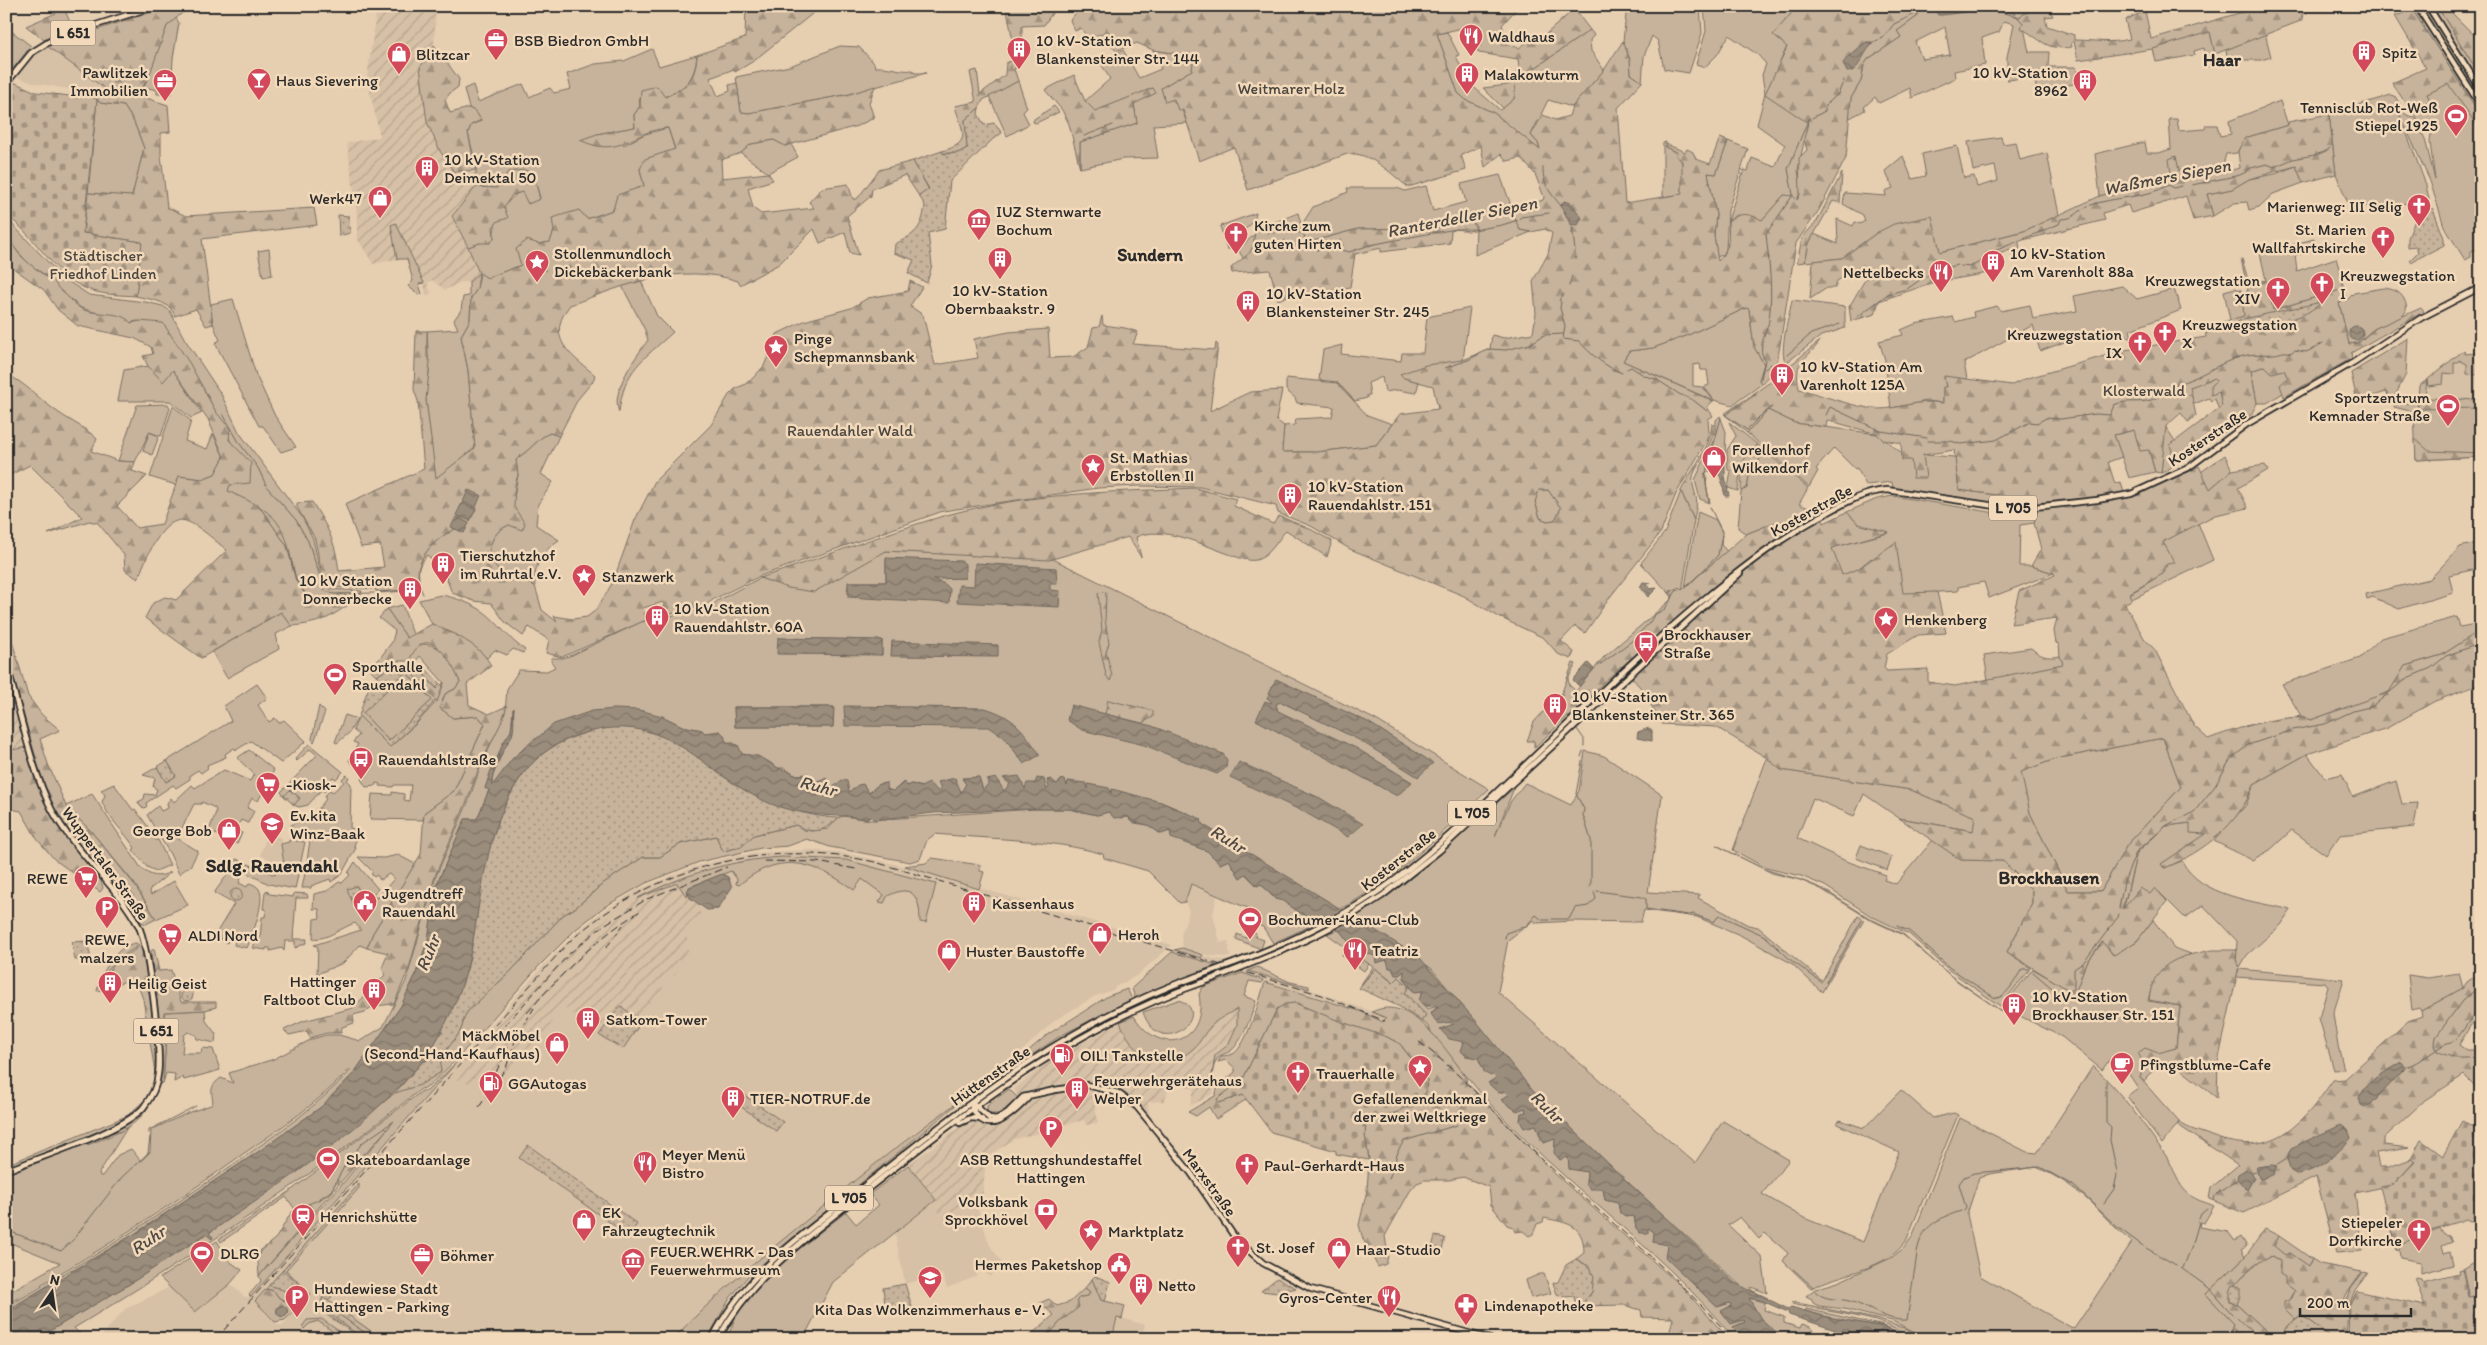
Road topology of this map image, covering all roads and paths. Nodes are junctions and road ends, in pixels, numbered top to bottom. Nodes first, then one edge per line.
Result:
1 (156, 6) edge
2 (2417, 6) edge
3 (2428, 6) edge
4 (6, 84) edge
5 (2481, 90) edge
6 (2481, 106) edge
7 (2481, 287) edge
8 (1756, 558) junction
9 (6, 662) edge
10 (1342, 915) joint
11 (1346, 919) joint
12 (1124, 1011) junction
13 (1030, 1096) junction
14 (971, 1103) junction
15 (978, 1106) junction
16 (973, 1110) junction
17 (982, 1119) junction
18 (944, 1132) junction
19 (6, 1171) edge
20 (712, 1339) edge
21 (718, 1339) edge
22 (1490, 1339) edge

1 - 4 main road, L 651
2 - 6 main road
3 - 5 main road
7 - 8 main road, Kosterstraße / L 705
8 - 10 main road, Kosterstraße / L 705
8 - 11 main road, Kosterstraße / L 705
9 - 19 main road, Wuppertaler Straße / L 651
10 - 12 main road, Hüttenstraße / L 705, bridge
11 - 12 main road, Hüttenstraße / L 705, bridge
12 - 14 main road, Hüttenstraße / L 705
12 - 15 main road, Hüttenstraße / L 705
13 - 15 main road, Marxstraße
13 - 17 main road, Marxstraße
13 - 22 main road, Marxstraße
14 - 15 main road, Marxstraße
14 - 16 main road
14 - 20 main road, Hüttenstraße / L 705
15 - 16 main road, Hüttenstraße / L 705
16 - 17 main road
16 - 18 main road, Hüttenstraße / L 705
17 - 18 main road, L 705
18 - 21 main road, Hüttenstraße / L 705

